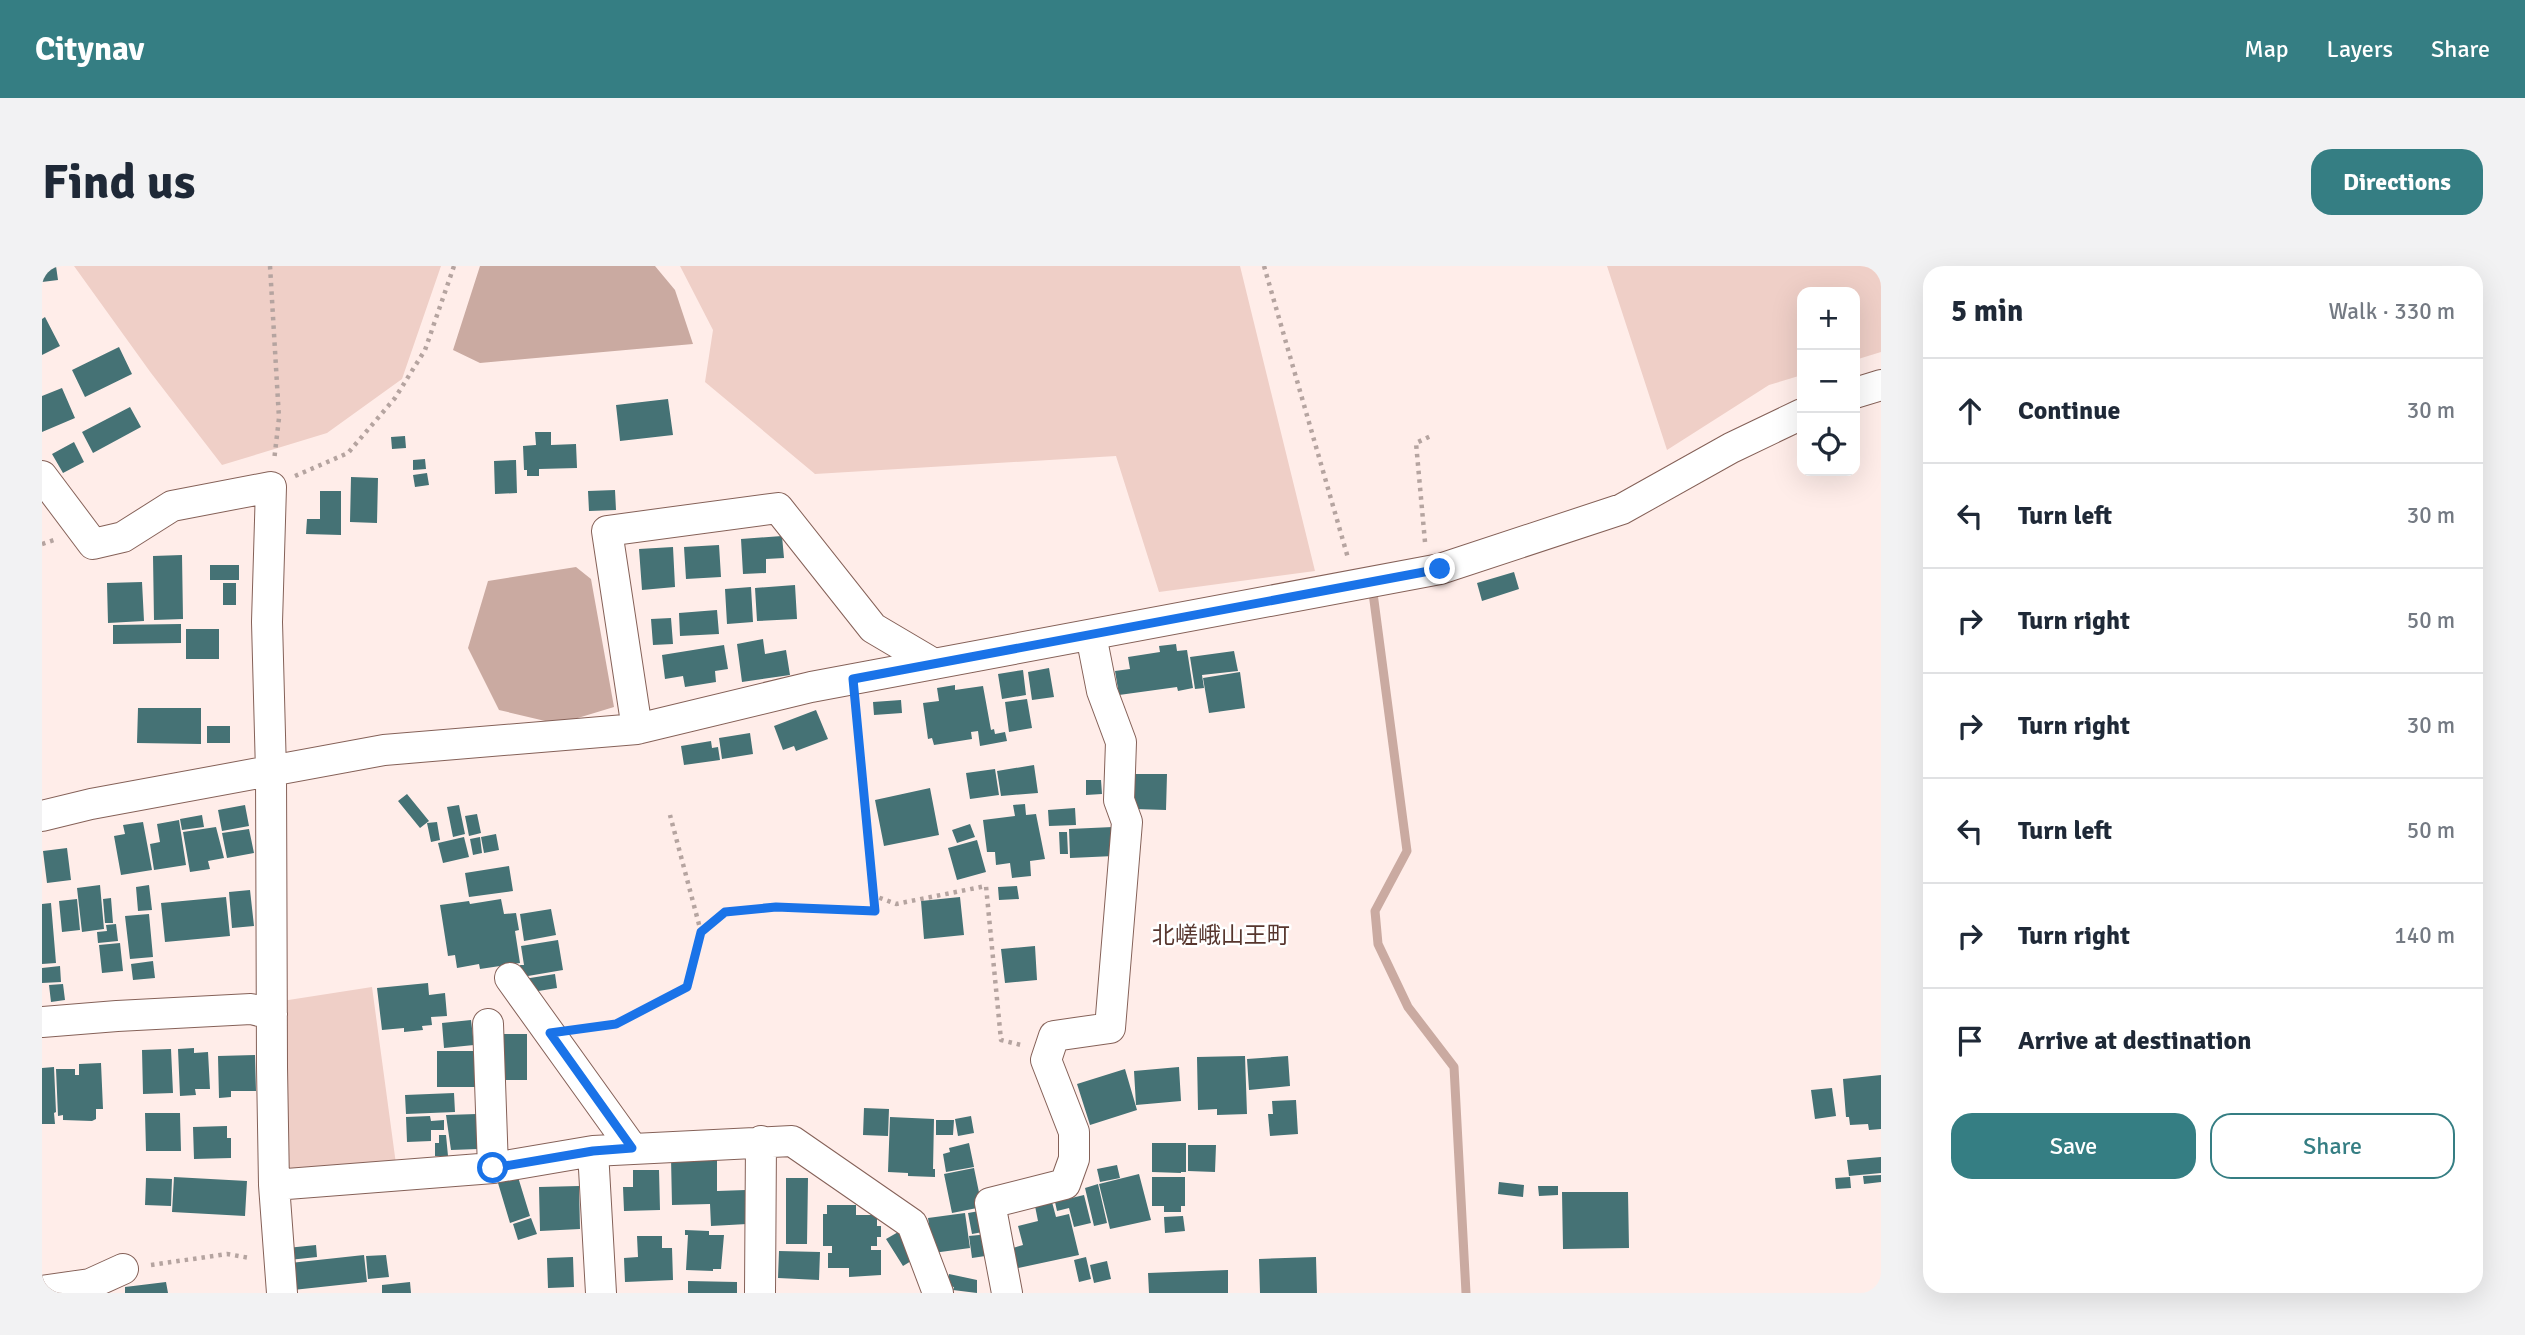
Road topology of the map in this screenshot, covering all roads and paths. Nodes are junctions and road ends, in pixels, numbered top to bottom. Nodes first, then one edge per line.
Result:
1 (270, 266) edge
2 (454, 266) edge
3 (1264, 266) edge
4 (1881, 385) edge
5 (1860, 391) edge
6 (1797, 416) edge
7 (1433, 435) dead end
8 (42, 477) edge
9 (271, 487) junction
10 (1428, 571) junction
11 (1356, 585) junction
12 (1091, 635) junction
13 (934, 664) junction
14 (853, 679) junction
15 (637, 729) junction
16 (271, 772) junction
17 (670, 815) dead end
18 (42, 816) edge
19 (872, 895) junction
20 (701, 932) junction
21 (510, 978) dead end
22 (272, 1014) junction
23 (42, 1022) edge
24 (488, 1024) dead end
25 (550, 1033) junction
26 (1049, 1051) junction
27 (761, 1140) junction
28 (632, 1148) junction
29 (593, 1151) junction
30 (493, 1168) junction
31 (274, 1185) junction
32 (278, 1263) junction
33 (123, 1269) joint
34 (42, 1291) edge
35 (282, 1293) edge
36 (601, 1293) edge
37 (760, 1293) edge
38 (937, 1293) edge
39 (1007, 1293) edge

1 - 9 path
2 - 9 path
3 - 11 path
4 - 5 street
6 - 10 street
7 - 10 path
8 - 9 street
9 - 16 street
10 - 11 street
11 - 12 street
12 - 13 street
12 - 26 street
13 - 14 street
13 - 15 street
14 - 15 street
14 - 19 path
15 - 16 street
16 - 18 street
16 - 22 street
17 - 20 path
19 - 20 path
19 - 26 path
20 - 25 path
21 - 25 street
22 - 23 street
22 - 31 street
24 - 30 street
25 - 28 street
26 - 39 street
27 - 28 street
27 - 37 street
27 - 38 street
28 - 29 street
29 - 30 street
29 - 36 street
30 - 31 street
31 - 32 street
32 - 33 path
32 - 35 street
33 - 34 street

